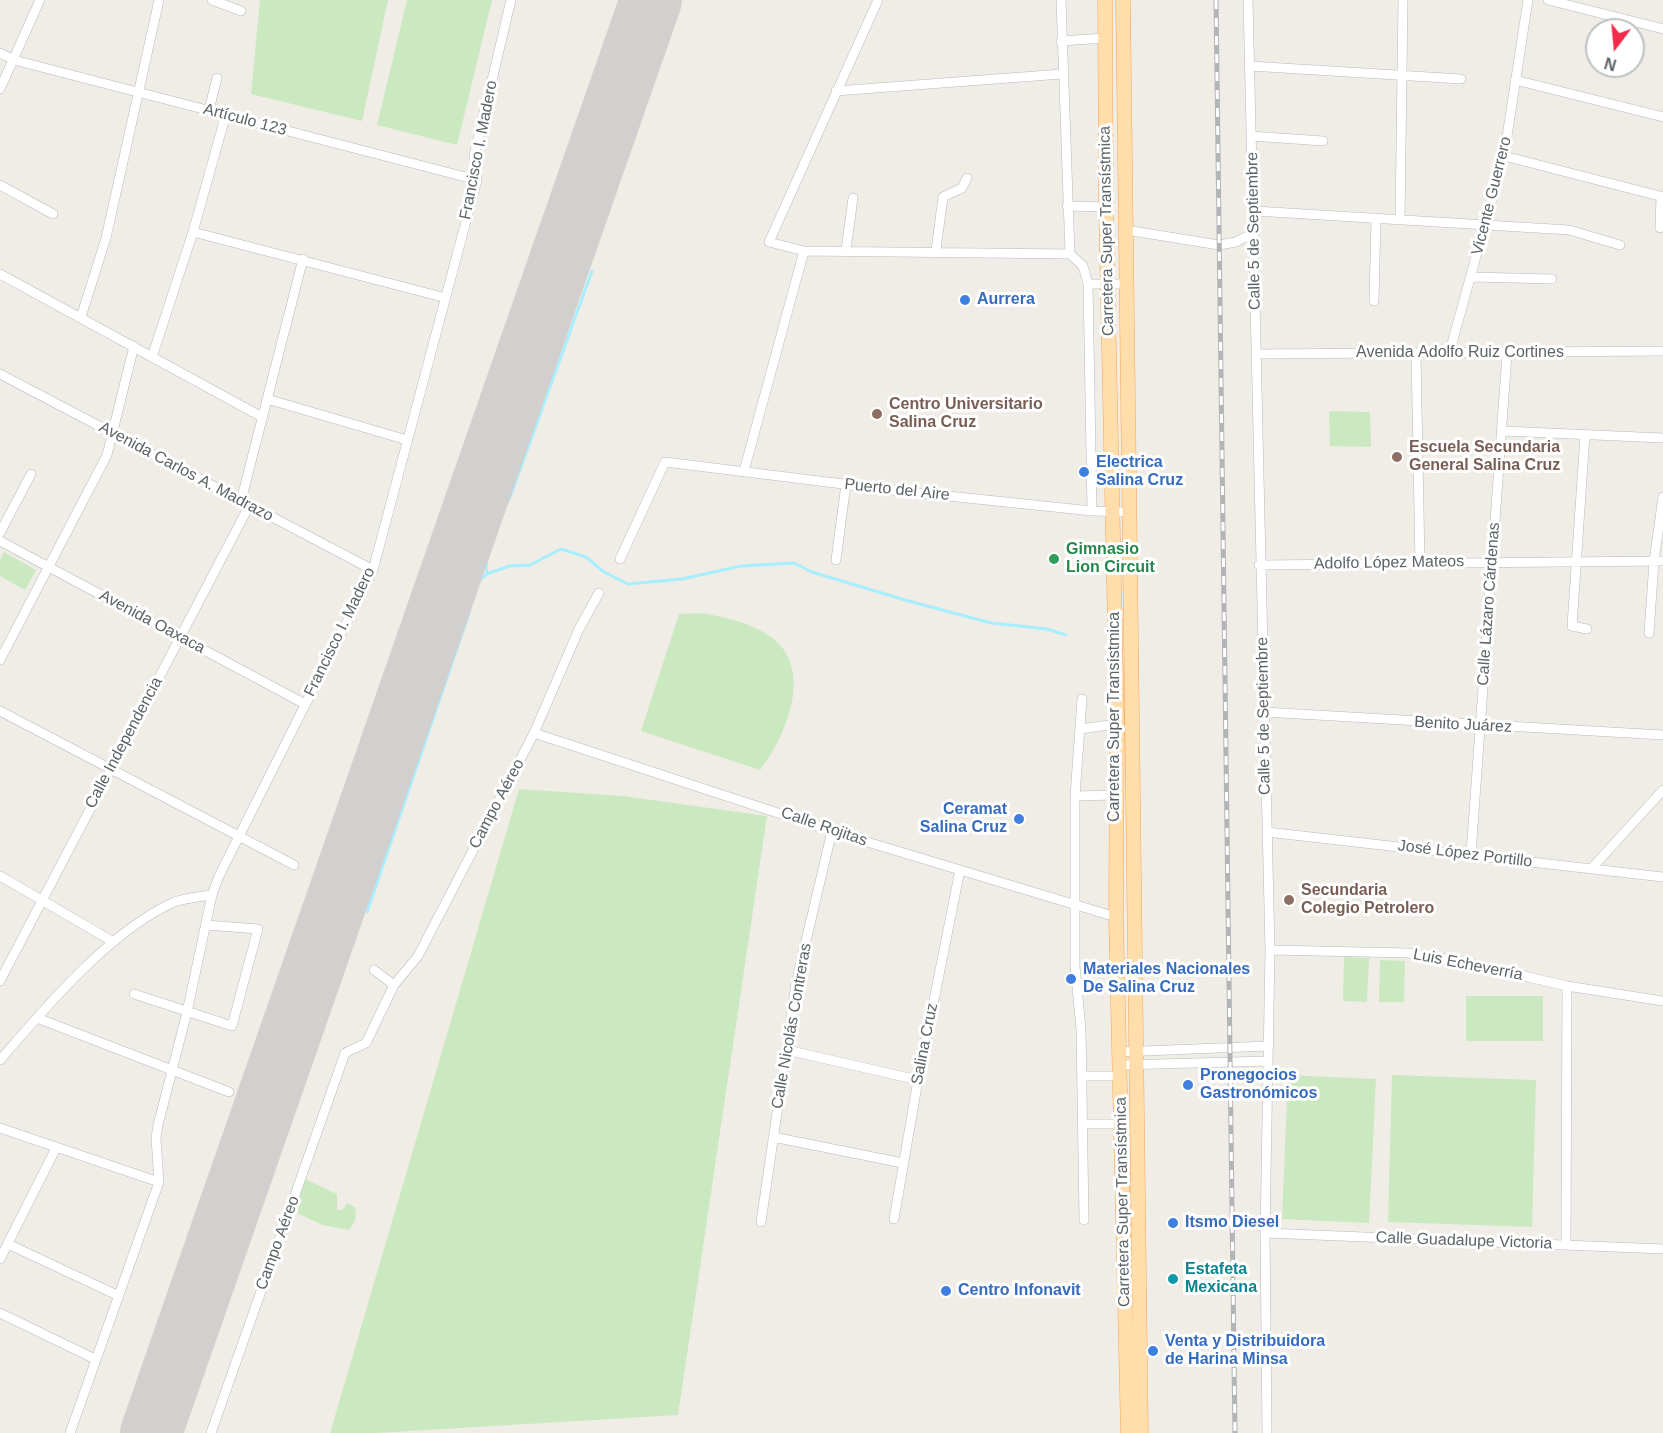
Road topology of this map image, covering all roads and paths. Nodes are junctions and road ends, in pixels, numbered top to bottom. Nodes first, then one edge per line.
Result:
1 (40, 0) edge
2 (159, 0) edge
3 (212, 0) edge
4 (511, 0) edge
5 (878, 0) edge
6 (1061, 0) edge
7 (1105, 0) edge
8 (1123, 0) edge
9 (1248, 0) edge
10 (1402, 0) edge
11 (1528, 0) edge
12 (1548, 0) edge
13 (241, 11) dead end
14 (1663, 29) edge
15 (1105, 38) junction
16 (1061, 41) junction
17 (0, 53) edge
18 (14, 60) junction
19 (1250, 66) junction
20 (1062, 74) junction
21 (1402, 74) junction
22 (217, 78) dead end
23 (1461, 79) dead end
24 (1515, 80) junction
25 (0, 89) edge
26 (836, 91) junction
27 (139, 94) junction
28 (209, 110) junction
29 (226, 114) junction
30 (1663, 117) edge
31 (1251, 136) junction
32 (1323, 141) dead end
33 (1504, 156) junction
34 (967, 178) dead end
35 (477, 180) junction
36 (0, 185) edge
37 (1662, 197) edge
38 (853, 198) dead end
39 (1067, 206) junction
40 (1106, 207) junction
41 (1255, 211) junction
42 (53, 214) dead end
43 (1376, 219) junction
44 (1400, 219) junction
45 (1487, 225) junction
46 (1660, 228) dead end
47 (1126, 230) junction
48 (193, 232) junction
49 (1255, 232) junction
50 (1620, 245) dead end
51 (846, 250) junction
52 (936, 250) junction
53 (804, 251) junction
54 (1070, 254) junction
55 (303, 259) junction
56 (1472, 277) junction
57 (1, 278) edge
58 (1552, 279) dead end
59 (1088, 284) junction
60 (1108, 284) junction
61 (1127, 284) junction
62 (446, 298) junction
63 (1374, 301) dead end
64 (81, 317) junction
65 (134, 346) junction
66 (1663, 351) edge
67 (1256, 354) junction
68 (1449, 354) junction
69 (1507, 354) junction
70 (1416, 355) junction
71 (152, 357) junction
72 (0, 374) edge
73 (267, 399) junction
74 (262, 417) junction
75 (1503, 431) junction
76 (112, 434) junction
77 (1585, 435) junction
78 (1663, 438) edge
79 (407, 440) junction
80 (744, 471) junction
81 (31, 474) dead end
82 (846, 484) junction
83 (1663, 497) edge
84 (245, 504) junction
85 (1092, 511) junction
86 (1113, 512) junction
87 (1129, 512) junction
88 (0, 533) edge
89 (0, 541) edge
90 (620, 559) dead end
91 (836, 560) dead end
92 (1576, 561) junction
93 (1659, 561) edge
94 (1420, 562) junction
95 (1492, 563) junction
96 (1259, 565) junction
97 (50, 568) junction
98 (373, 570) junction
99 (598, 593) dead end
100 (1587, 629) dead end
101 (1649, 633) dead end
102 (179, 637) junction
103 (0, 660) edge
104 (1082, 699) dead end
105 (305, 704) junction
106 (0, 711) edge
107 (1264, 712) junction
108 (1117, 724) junction
109 (1480, 726) junction
110 (1080, 729) junction
111 (534, 733) junction
112 (1663, 735) edge
113 (110, 769) junction
114 (1663, 790) edge
115 (1116, 795) junction
116 (1075, 796) junction
117 (832, 831) junction
118 (1267, 832) junction
119 (238, 835) junction
120 (1471, 854) junction
121 (294, 865) dead end
122 (1591, 869) junction
123 (960, 870) junction
124 (0, 876) edge
125 (1663, 878) edge
126 (212, 895) junction
127 (42, 899) junction
128 (1077, 904) junction
129 (1116, 917) junction
130 (206, 925) junction
131 (112, 941) junction
132 (1270, 950) junction
133 (374, 970) dead end
134 (0, 981) edge
135 (394, 985) junction
136 (1567, 986) junction
137 (134, 994) dead end
138 (1663, 1001) edge
139 (188, 1012) junction
140 (37, 1018) junction
141 (1269, 1047) junction
142 (787, 1050) junction
143 (1136, 1057) junction
144 (0, 1060) edge
145 (1268, 1061) junction
146 (1120, 1064) junction
147 (171, 1071) junction
148 (1082, 1076) junction
149 (918, 1080) junction
150 (229, 1092) dead end
151 (1083, 1124) junction
152 (1123, 1124) junction
153 (0, 1128) edge
154 (773, 1137) junction
155 (56, 1148) junction
156 (903, 1163) junction
157 (159, 1182) junction
158 (894, 1219) dead end
159 (1084, 1220) dead end
160 (761, 1222) dead end
161 (1264, 1233) junction
162 (8, 1244) junction
163 (1566, 1245) junction
164 (1663, 1249) edge
165 (0, 1259) edge
166 (119, 1296) junction
167 (0, 1313) edge
168 (95, 1359) junction
169 (70, 1433) edge
170 (211, 1433) edge
171 (1128, 1433) edge
172 (1141, 1433) edge
173 (1266, 1433) edge

1 - 18 street
2 - 27 street
3 - 13 street
4 - 35 street, Francisco I. Madero
5 - 26 street
6 - 16 street
7 - 15 main road, Carretera Super Transístmica
8 - 47 main road, Carretera Super Transístmica
9 - 19 street, Calle 5 de Septiembre
10 - 21 street
11 - 24 street, Vicente Guerrero
12 - 14 street
15 - 16 street
15 - 40 main road, Carretera Super Transístmica
16 - 20 street
17 - 18 street, Artículo 123
18 - 25 street
18 - 27 street, Artículo 123
19 - 21 street
19 - 31 street, Calle 5 de Septiembre
20 - 26 street
20 - 39 street
21 - 23 street
21 - 44 street
22 - 28 street
24 - 30 street
24 - 33 street, Vicente Guerrero
26 - 53 street
27 - 28 street, Artículo 123
27 - 64 street
28 - 29 street, Artículo 123
29 - 35 street, Artículo 123
29 - 48 street
31 - 32 street
31 - 41 street, Calle 5 de Septiembre
33 - 37 street
33 - 45 street, Vicente Guerrero
34 - 52 street
35 - 62 street, Francisco I. Madero
36 - 42 street
37 - 46 street
38 - 51 street
39 - 40 street
39 - 54 street
40 - 60 main road, Carretera Super Transístmica
41 - 43 street
41 - 49 street, Calle 5 de Septiembre
43 - 44 street
43 - 63 street
44 - 45 street
45 - 50 street
45 - 56 street, Vicente Guerrero
47 - 49 street
47 - 61 main road, Carretera Super Transístmica
48 - 55 street
48 - 71 street
49 - 67 street, Calle 5 de Septiembre
51 - 52 street
51 - 53 street
52 - 54 street
53 - 80 street
54 - 59 street
55 - 62 street
55 - 73 street, Calle Independencia
56 - 58 street
56 - 68 street, Vicente Guerrero
57 - 64 street
59 - 60 street
59 - 85 street
60 - 61 street
60 - 86 main road, Carretera Super Transístmica
61 - 87 main road, Carretera Super Transístmica
62 - 79 street, Francisco I. Madero
64 - 65 street
65 - 71 street
65 - 76 street
66 - 69 street, Avenida Adolfo Ruiz Cortines
67 - 70 street, Avenida Adolfo Ruiz Cortines
67 - 96 street, Calle 5 de Septiembre
68 - 69 street, Avenida Adolfo Ruiz Cortines
68 - 70 street, Avenida Adolfo Ruiz Cortines
69 - 75 street, Calle Lázaro Cárdenas
70 - 94 street
71 - 74 street
72 - 76 street, Avenida Carlos A. Madrazo
73 - 74 street, Calle Independencia
73 - 79 street
74 - 84 street, Calle Independencia
75 - 77 street
75 - 95 street, Calle Lázaro Cárdenas
76 - 84 street, Avenida Carlos A. Madrazo
76 - 97 street
77 - 78 street
77 - 92 street
79 - 98 street, Francisco I. Madero
80 - 82 street, Puerto del Aire
80 - 90 street, Puerto del Aire
81 - 88 street
82 - 85 street, Puerto del Aire
82 - 91 street
83 - 93 street
84 - 98 street, Avenida Carlos A. Madrazo
84 - 102 street, Calle Independencia
85 - 86 street, Puerto del Aire
86 - 87 street, Puerto del Aire
86 - 108 main road, Carretera Super Transístmica
87 - 143 main road, Carretera Super Transístmica
89 - 97 street, Avenida Oaxaca
92 - 93 street, Adolfo López Mateos
92 - 95 street, Adolfo López Mateos
92 - 100 street
93 - 101 street
94 - 95 street, Adolfo López Mateos
94 - 96 street, Adolfo López Mateos
95 - 109 street, Calle Lázaro Cárdenas
96 - 107 street, Calle 5 de Septiembre
97 - 102 street, Avenida Oaxaca
97 - 103 street
98 - 105 street, Francisco I. Madero
99 - 111 street, Campo Aéreo
102 - 105 street, Avenida Oaxaca
102 - 113 street, Calle Independencia
104 - 110 street
105 - 119 street, Francisco I. Madero
106 - 113 street
107 - 109 street, Benito Juárez
107 - 118 street, Calle 5 de Septiembre
108 - 110 street
108 - 115 main road, Carretera Super Transístmica
109 - 112 street, Benito Juárez
109 - 120 street, Calle Lázaro Cárdenas
110 - 116 street
111 - 117 street, Calle Rojitas
111 - 135 street, Campo Aéreo
113 - 119 street
113 - 127 street, Calle Independencia
114 - 122 street
115 - 116 street
115 - 129 main road, Carretera Super Transístmica
116 - 128 street
117 - 123 street, Calle Rojitas
117 - 142 street, Calle Nicolás Contreras
118 - 120 street, José López Portillo
118 - 132 street, Calle 5 de Septiembre
119 - 121 street
119 - 126 street, Francisco I. Madero
120 - 122 street, José López Portillo
122 - 125 street, José López Portillo
123 - 128 street, Calle Rojitas
123 - 149 street, Salina Cruz
124 - 127 street
126 - 130 street, Francisco I. Madero
126 - 131 street
127 - 131 street
127 - 134 street, Calle Independencia
128 - 129 street, Calle Rojitas
128 - 148 street
129 - 146 main road, Carretera Super Transístmica
130 - 139 street, Francisco I. Madero
130 - 139 street
131 - 140 street
132 - 136 street, Luis Echeverría
132 - 141 street, Calle 5 de Septiembre
133 - 135 street
135 - 170 street, Campo Aéreo
136 - 138 street, Luis Echeverría
136 - 163 street
137 - 139 street
139 - 147 street, Francisco I. Madero
140 - 144 street
140 - 147 street
141 - 143 street
141 - 145 street, Calle 5 de Septiembre
142 - 149 street
142 - 154 street, Calle Nicolás Contreras
143 - 145 street
143 - 146 street
143 - 172 main road, Carretera Super Transístmica
145 - 161 street, Calle 5 de Septiembre
146 - 148 street
146 - 152 main road, Carretera Super Transístmica
147 - 150 street
147 - 157 street, Francisco I. Madero
148 - 151 street
149 - 156 street, Salina Cruz
151 - 152 street
151 - 159 street
152 - 171 main road, Carretera Super Transístmica
153 - 155 street
154 - 156 street
154 - 160 street, Calle Nicolás Contreras
155 - 157 street
155 - 162 street
156 - 158 street, Salina Cruz
157 - 166 street
161 - 163 street, Calle Guadalupe Victoria
161 - 173 street, Calle 5 de Septiembre
162 - 165 street
162 - 166 street
163 - 164 street, Calle Guadalupe Victoria
166 - 168 street
167 - 168 street
168 - 169 street

